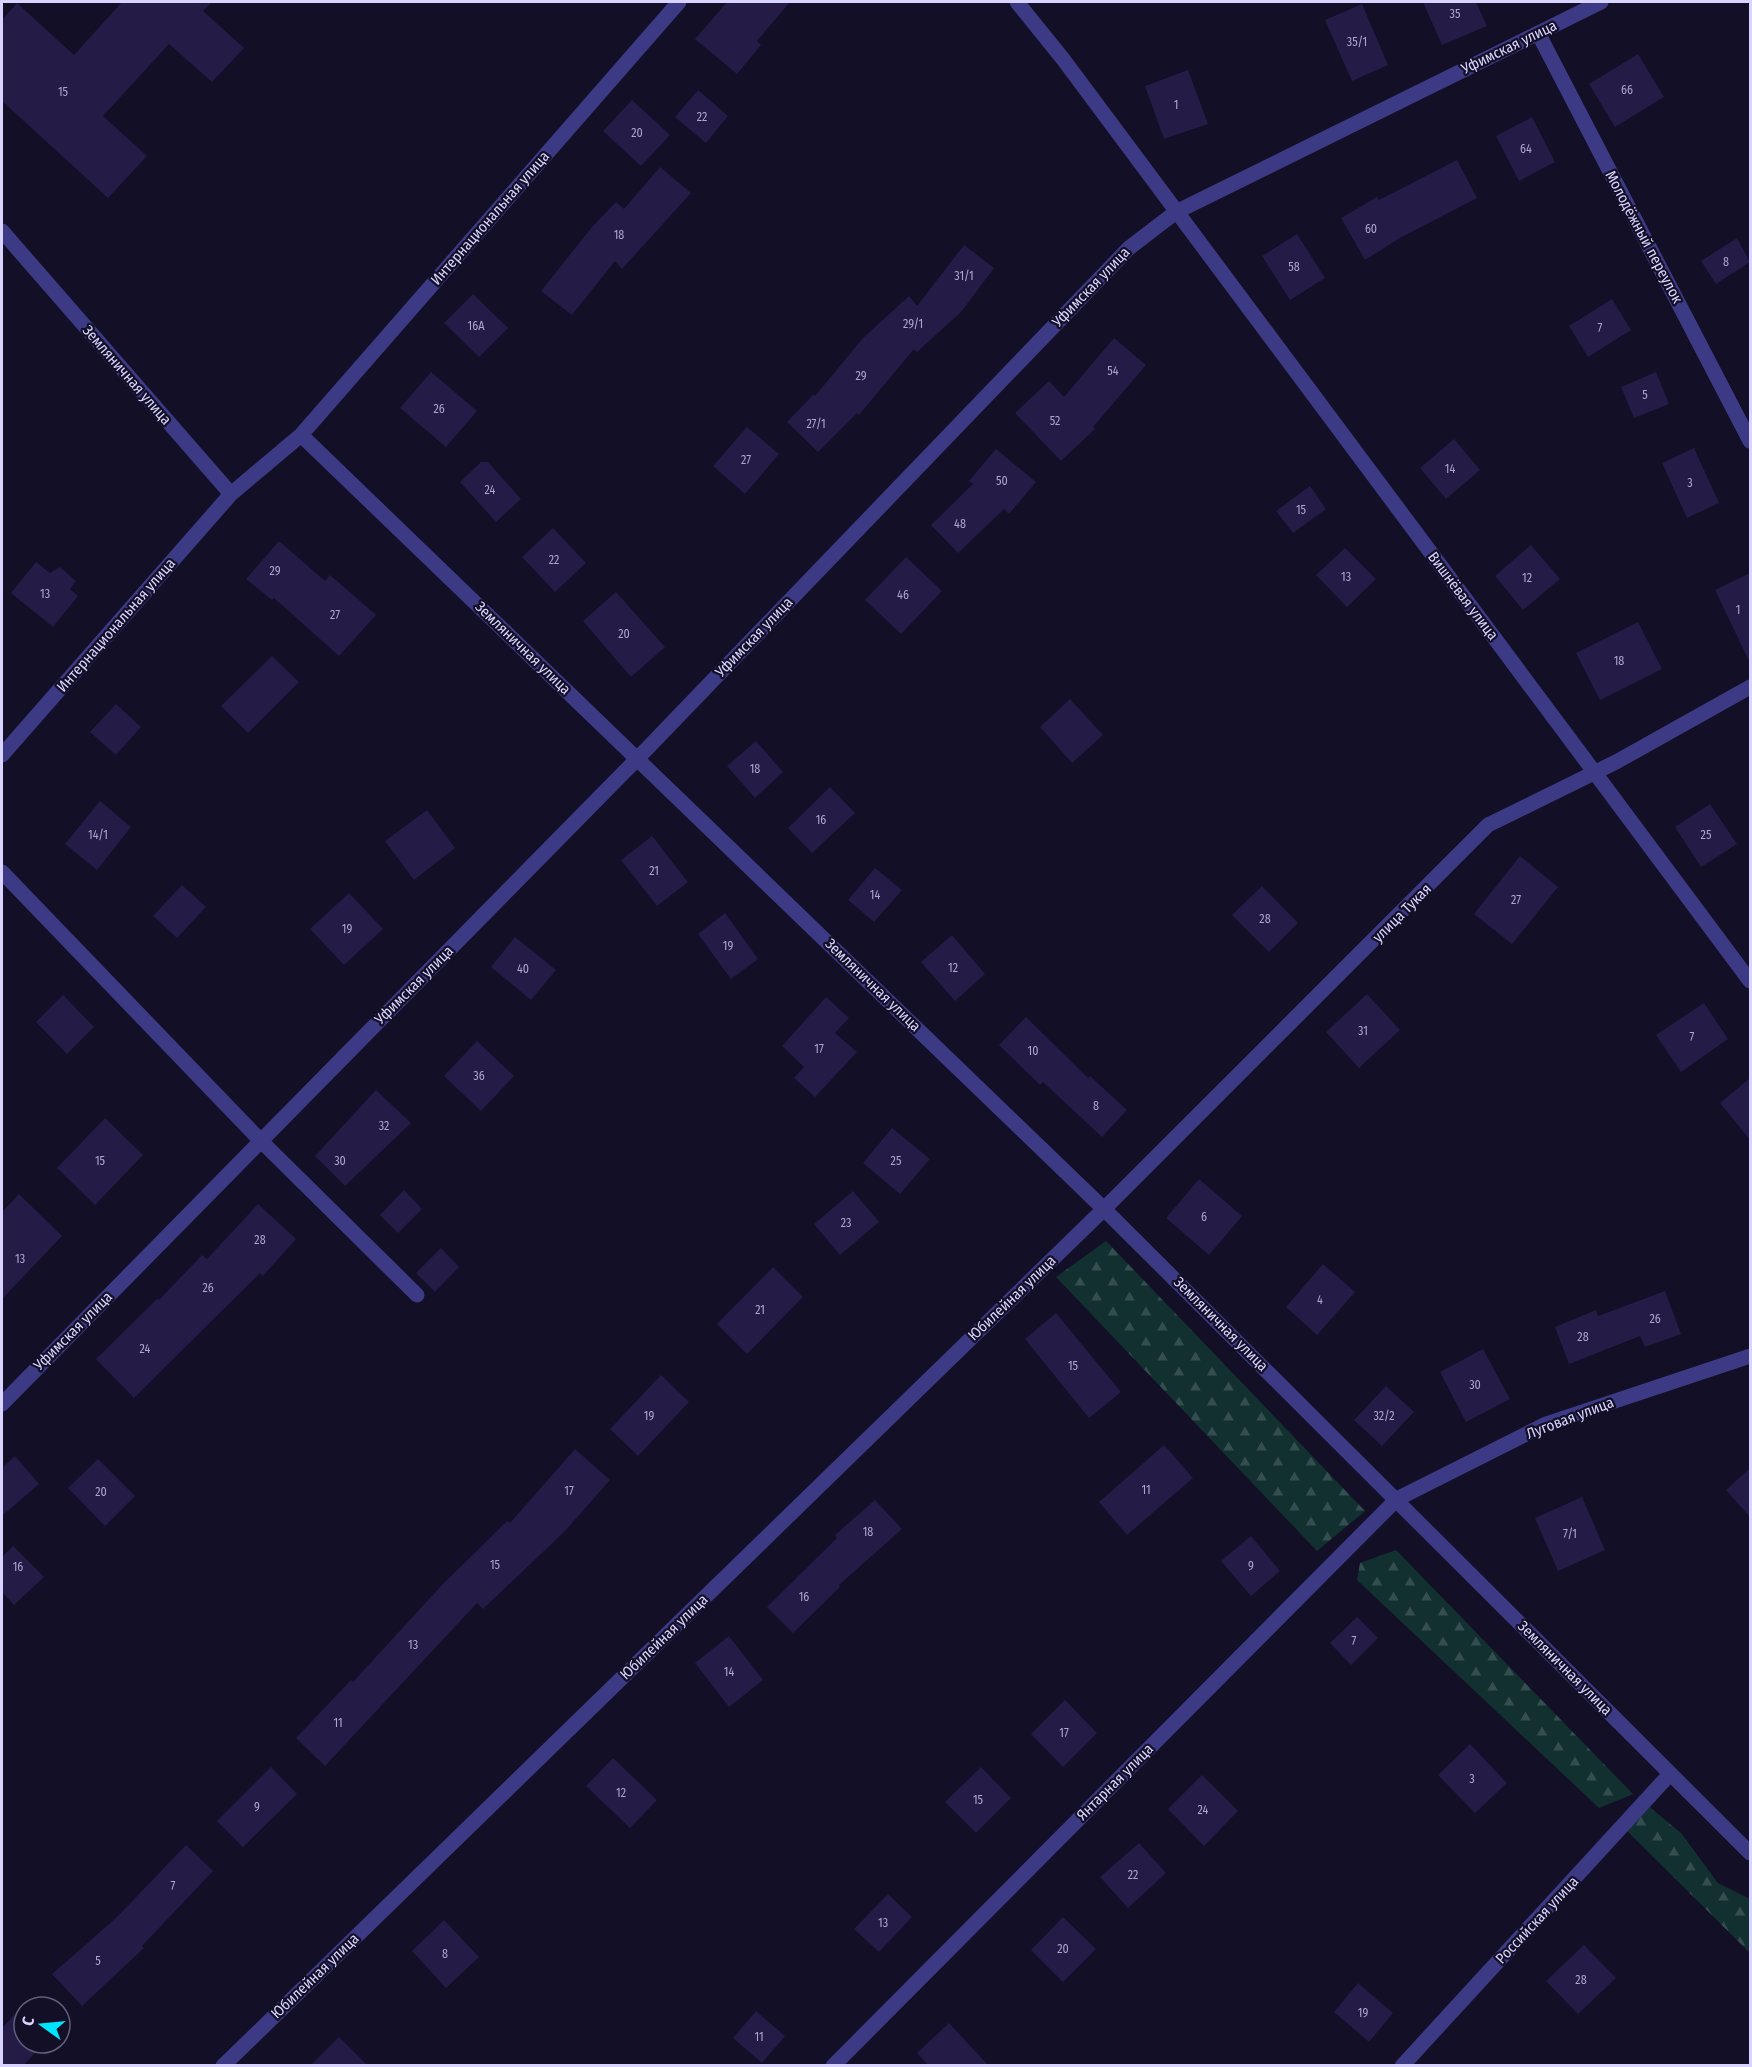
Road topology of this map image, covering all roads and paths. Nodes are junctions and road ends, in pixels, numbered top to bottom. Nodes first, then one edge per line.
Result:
1 (680, 2) edge
2 (1017, 2) edge
3 (1601, 2) edge
4 (1538, 33) junction
5 (1176, 212) junction
6 (2, 231) edge
7 (301, 435) junction
8 (1750, 441) edge
9 (231, 494) junction
10 (1750, 687) edge
11 (2, 755) edge
12 (638, 758) junction
13 (1594, 772) junction
14 (2, 872) edge
15 (1750, 981) edge
16 (261, 1141) junction
17 (1104, 1209) junction
18 (417, 1295) dead end
19 (1750, 1356) edge
20 (2, 1404) edge
21 (1396, 1499) junction
22 (1670, 1773) junction
23 (1750, 1853) edge
24 (223, 2066) edge
25 (833, 2066) edge
26 (1402, 2066) edge

1 - 7 street, Интернациональная улица
2 - 5 street, Вишнёвая улица
3 - 4 street, Уфимская улица
4 - 5 street, Уфимская улица
4 - 8 street, Молодёжный переулок
5 - 12 street, Уфимская улица
5 - 13 street, Вишнёвая улица
6 - 9 street, Земляничная улица
7 - 9 street
7 - 12 street, Земляничная улица
9 - 11 street, Интернациональная улица
10 - 13 street, улица Тукая
12 - 16 street, Уфимская улица
12 - 17 street, Земляничная улица
13 - 15 street, Вишнёвая улица
13 - 17 street, улица Тукая
14 - 16 street
16 - 18 street
16 - 20 street, Уфимская улица
17 - 21 street, Земляничная улица
17 - 24 street, Юбилейная улица
19 - 21 street, Луговая улица
21 - 22 street, Земляничная улица
21 - 25 street, Янтарная улица
22 - 23 street, Земляничная улица
22 - 26 street, Российская улица

